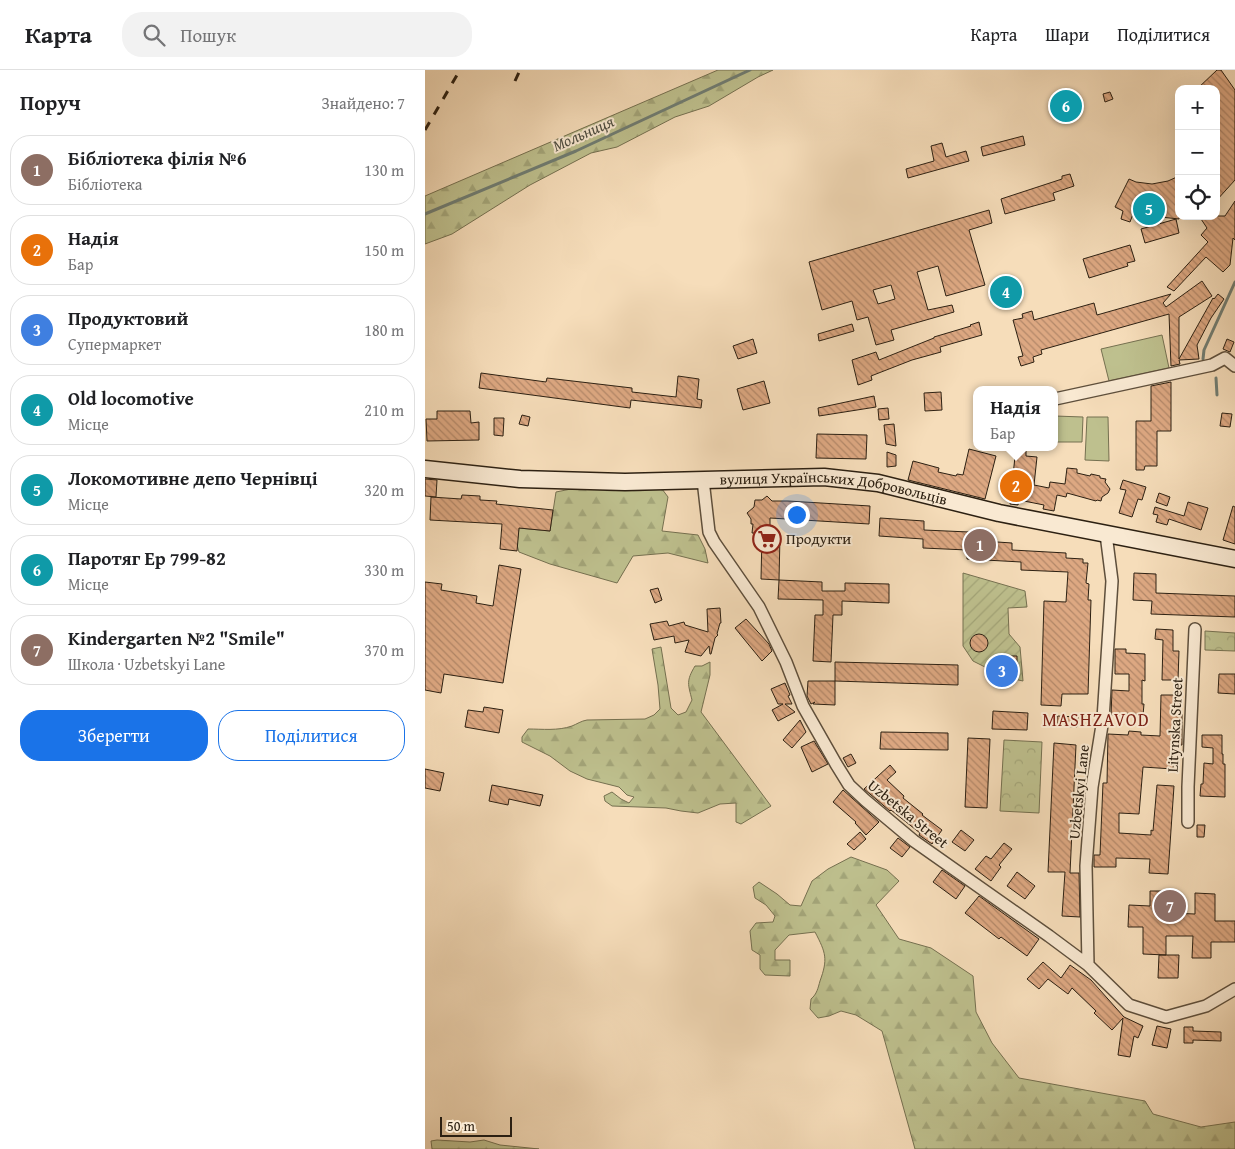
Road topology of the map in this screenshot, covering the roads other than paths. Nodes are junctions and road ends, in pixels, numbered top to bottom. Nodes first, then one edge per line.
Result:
1 (1235, 366) edge
2 (1058, 398) edge
3 (425, 470) edge
4 (703, 480) junction
5 (1106, 534) junction
6 (1235, 559) edge
7 (1195, 629) dead end
8 (1188, 822) dead end
9 (1088, 965) junction
10 (1235, 989) edge

1 - 2 street
3 - 4 street, вулиця Українських Добровольців
4 - 5 street, вулиця Українських Добровольців
4 - 9 street, Uzbetska Street
5 - 6 street, вулиця Українських Добровольців
5 - 9 street, Uzbetskyi Lane
7 - 8 street, Litynska Street
9 - 10 street, Uzbetska Street

